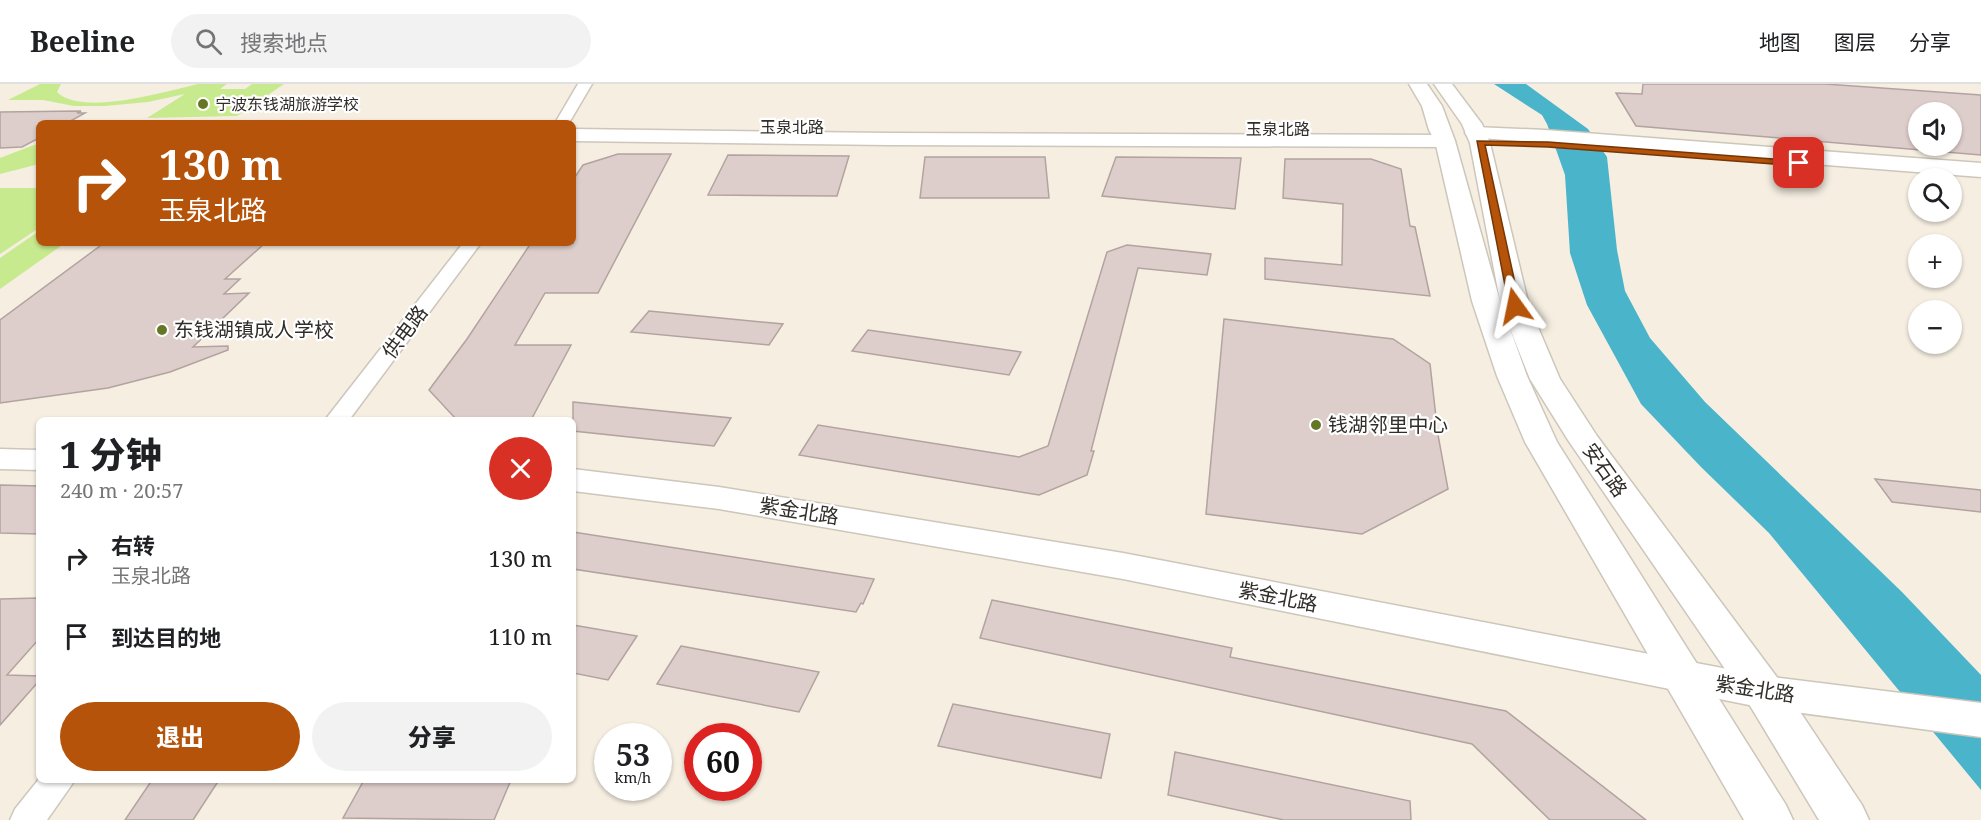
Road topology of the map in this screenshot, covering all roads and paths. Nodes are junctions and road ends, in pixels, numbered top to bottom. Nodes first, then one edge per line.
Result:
1 (585, 84) edge
2 (1418, 84) edge
3 (1443, 84) edge
4 (564, 120) edge
5 (576, 126) edge
6 (576, 135) edge
7 (1460, 137) junction
8 (1614, 146) junction
9 (1981, 170) edge
10 (1981, 179) edge
11 (470, 246) edge
12 (339, 417) edge
13 (0, 459) edge
14 (36, 460) edge
15 (576, 480) edge
16 (1685, 677) junction
17 (1764, 693) junction
18 (1981, 720) edge
19 (56, 783) edge
20 (27, 820) edge
21 (1769, 820) edge
22 (1845, 820) edge

1 - 4 street
2 - 7 street, 安石路
3 - 7 street, 安石路
5 - 7 street, 玉泉北路
6 - 7 street, 玉泉北路
7 - 8 street, 玉泉北路
7 - 16 street, 安石路
7 - 17 street, 安石路
8 - 9 street, 玉泉北路
8 - 10 street, 玉泉北路
11 - 12 street, 供电路
13 - 14 street
15 - 16 street, 紫金北路
16 - 17 street, 紫金北路
16 - 21 street, 安石路
17 - 18 street, 紫金北路
17 - 22 street, 安石路
19 - 20 street

